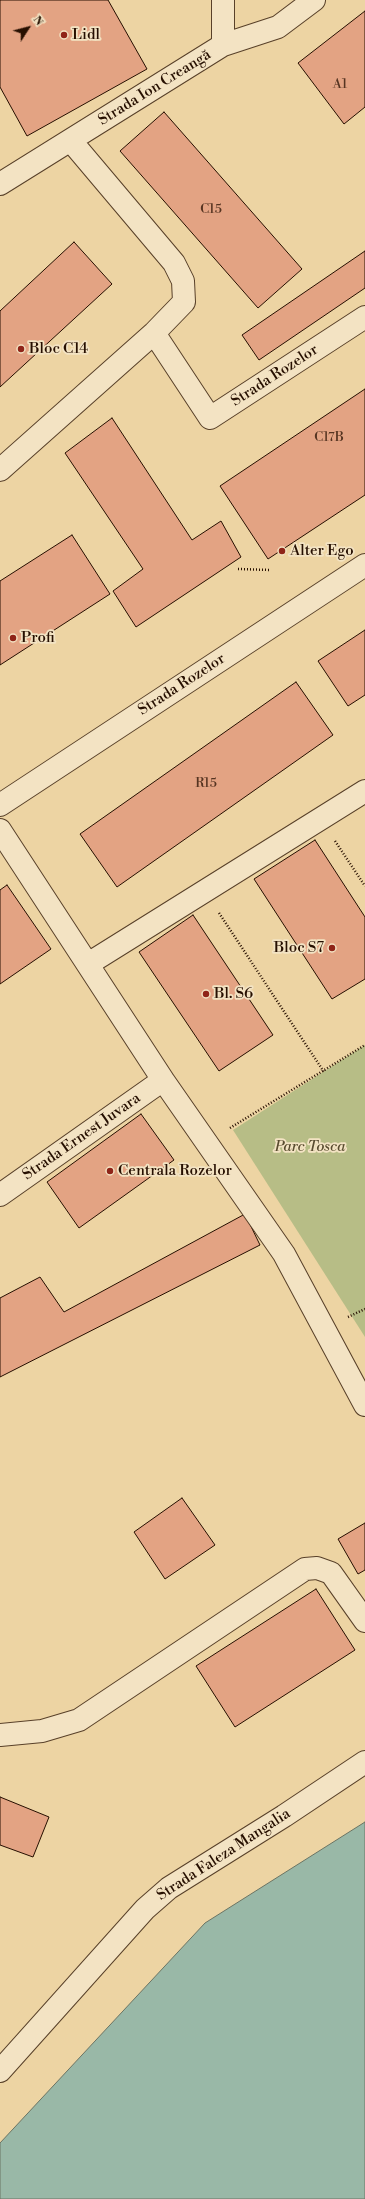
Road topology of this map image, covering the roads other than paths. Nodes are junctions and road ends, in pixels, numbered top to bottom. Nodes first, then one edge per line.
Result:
1 (223, 0) edge
2 (314, 0) edge
3 (223, 45) junction
4 (71, 141) junction
5 (0, 184) edge
6 (365, 317) edge
7 (154, 333) junction
8 (0, 470) edge
9 (365, 565) edge
10 (365, 790) edge
11 (0, 805) edge
12 (0, 830) edge
13 (88, 964) junction
14 (163, 1080) junction
15 (0, 1195) edge
16 (365, 1405) edge
17 (365, 1621) edge
18 (0, 1735) edge
19 (364, 1761) edge
20 (0, 2071) edge

1 - 3 street
2 - 3 street, Strada Ion Creangă
3 - 4 street, Strada Ion Creangă
4 - 5 street, Strada Ion Creangă
4 - 7 street
6 - 7 street, Strada Rozelor
7 - 8 street
9 - 11 street, Strada Rozelor
10 - 13 street
12 - 13 street
13 - 14 street
14 - 15 street, Strada Ernest Juvara
14 - 16 street
17 - 18 street
19 - 20 street, Strada Faleza Mangalia

